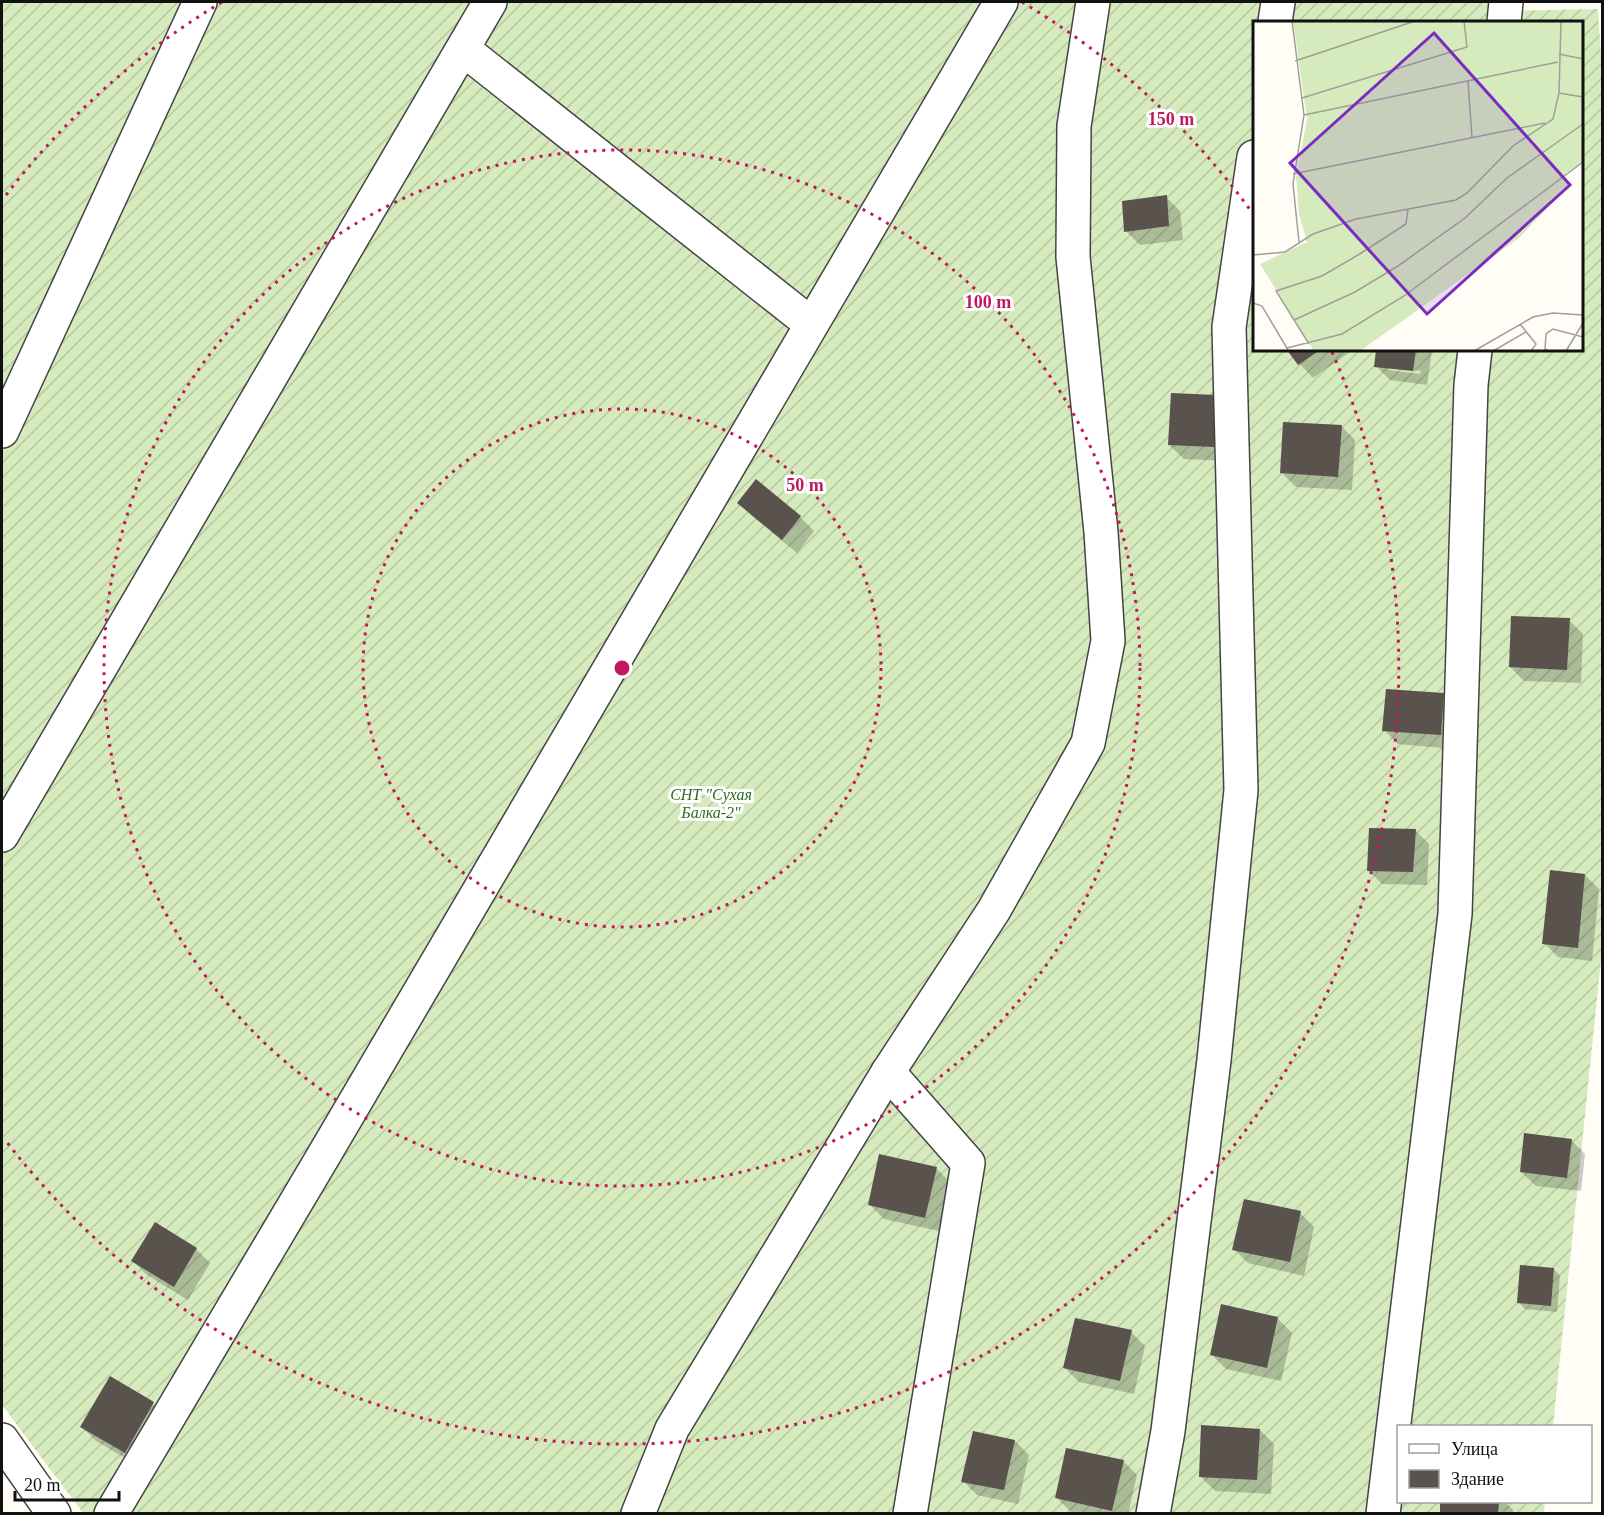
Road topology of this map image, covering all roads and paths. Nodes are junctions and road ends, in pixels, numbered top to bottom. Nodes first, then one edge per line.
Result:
1 (200, 2) edge
2 (490, 2) edge
3 (1000, 2) edge
4 (1093, 2) edge
5 (1278, 2) edge
6 (1506, 2) edge
7 (1275, 21) edge
8 (1504, 21) edge
9 (463, 49) junction
10 (1253, 164) edge
11 (811, 324) junction
12 (1475, 351) edge
13 (2, 431) edge
14 (2, 835) edge
15 (888, 1072) junction
16 (2, 1440) edge
17 (54, 1514) edge
18 (111, 1514) edge
19 (638, 1514) edge
20 (910, 1514) edge
21 (1153, 1514) edge
22 (1383, 1514) edge

1 - 13 lane
2 - 9 lane
3 - 11 lane
4 - 15 lane
5 - 7 lane
6 - 8 lane
9 - 11 lane
9 - 14 lane
10 - 21 lane
11 - 18 lane
12 - 22 lane
15 - 19 lane
15 - 20 lane
16 - 17 lane

